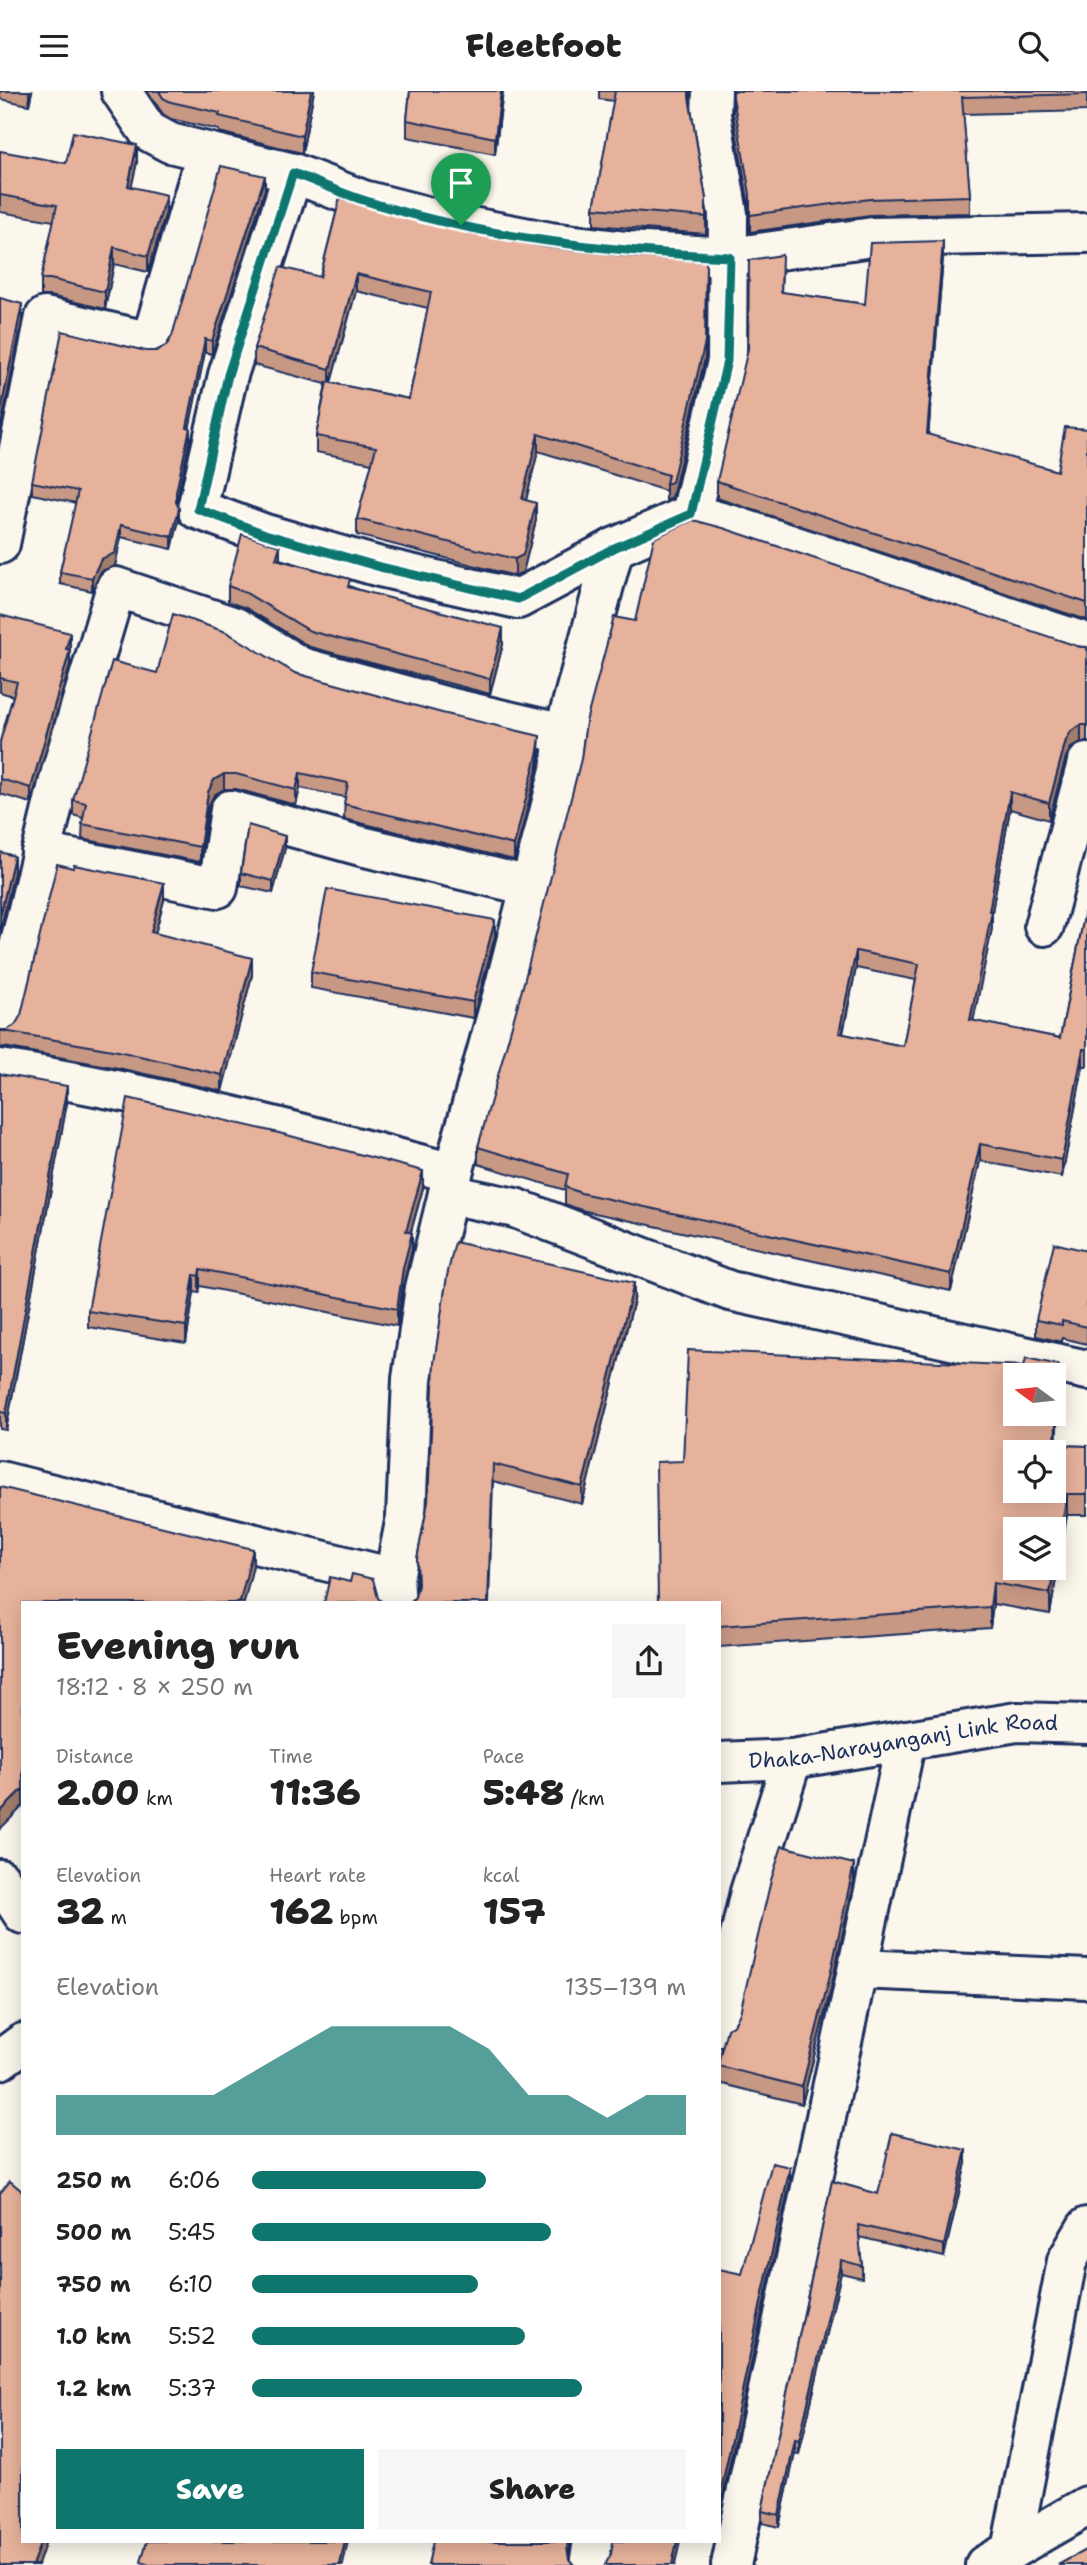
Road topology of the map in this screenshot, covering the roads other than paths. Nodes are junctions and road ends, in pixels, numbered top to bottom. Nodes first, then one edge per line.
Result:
1 (121, 91) edge
2 (712, 91) edge
3 (206, 153) junction
4 (293, 173) junction
5 (1087, 233) edge
6 (730, 257) junction
7 (691, 514) junction
8 (0, 544) edge
9 (614, 548) junction
10 (1087, 643) edge
11 (564, 734) junction
12 (1087, 763) edge
13 (41, 853) junction
14 (530, 886) junction
15 (1044, 926) dead end
16 (0, 1026) edge
17 (0, 1069) edge
18 (450, 1183) junction
19 (1087, 1370) edge
20 (0, 1481) edge
21 (395, 1591) edge
22 (1087, 1724) edge
23 (906, 1740) junction
24 (792, 1759) junction
25 (721, 1762) edge
26 (0, 1879) edge
27 (21, 1911) edge
28 (858, 1969) junction
29 (1087, 1979) edge
30 (721, 2017) edge
31 (21, 2044) edge
32 (0, 2060) edge
33 (1087, 2227) edge
34 (1087, 2506) edge
35 (593, 2543) edge
36 (998, 2558) edge
37 (589, 2565) edge
38 (731, 2565) edge

1 - 3 main road
2 - 6 main road
3 - 4 main road
3 - 8 main road
4 - 6 main road
4 - 9 main road
5 - 6 main road
6 - 7 main road
7 - 9 main road
7 - 10 main road
9 - 11 main road
11 - 13 main road
11 - 14 main road
12 - 15 main road
13 - 14 main road
13 - 16 main road
14 - 18 main road
17 - 18 main road
18 - 19 main road
18 - 21 main road
20 - 21 main road
22 - 23 main road, Dhaka-Narayanganj Link Road
23 - 24 main road, Dhaka-Narayanganj Link Road
23 - 28 main road
24 - 25 main road, Dhaka-Narayanganj Link Road
24 - 30 main road
26 - 27 main road
28 - 29 main road
28 - 38 main road
31 - 32 main road
33 - 36 main road
34 - 36 main road
35 - 37 main road

